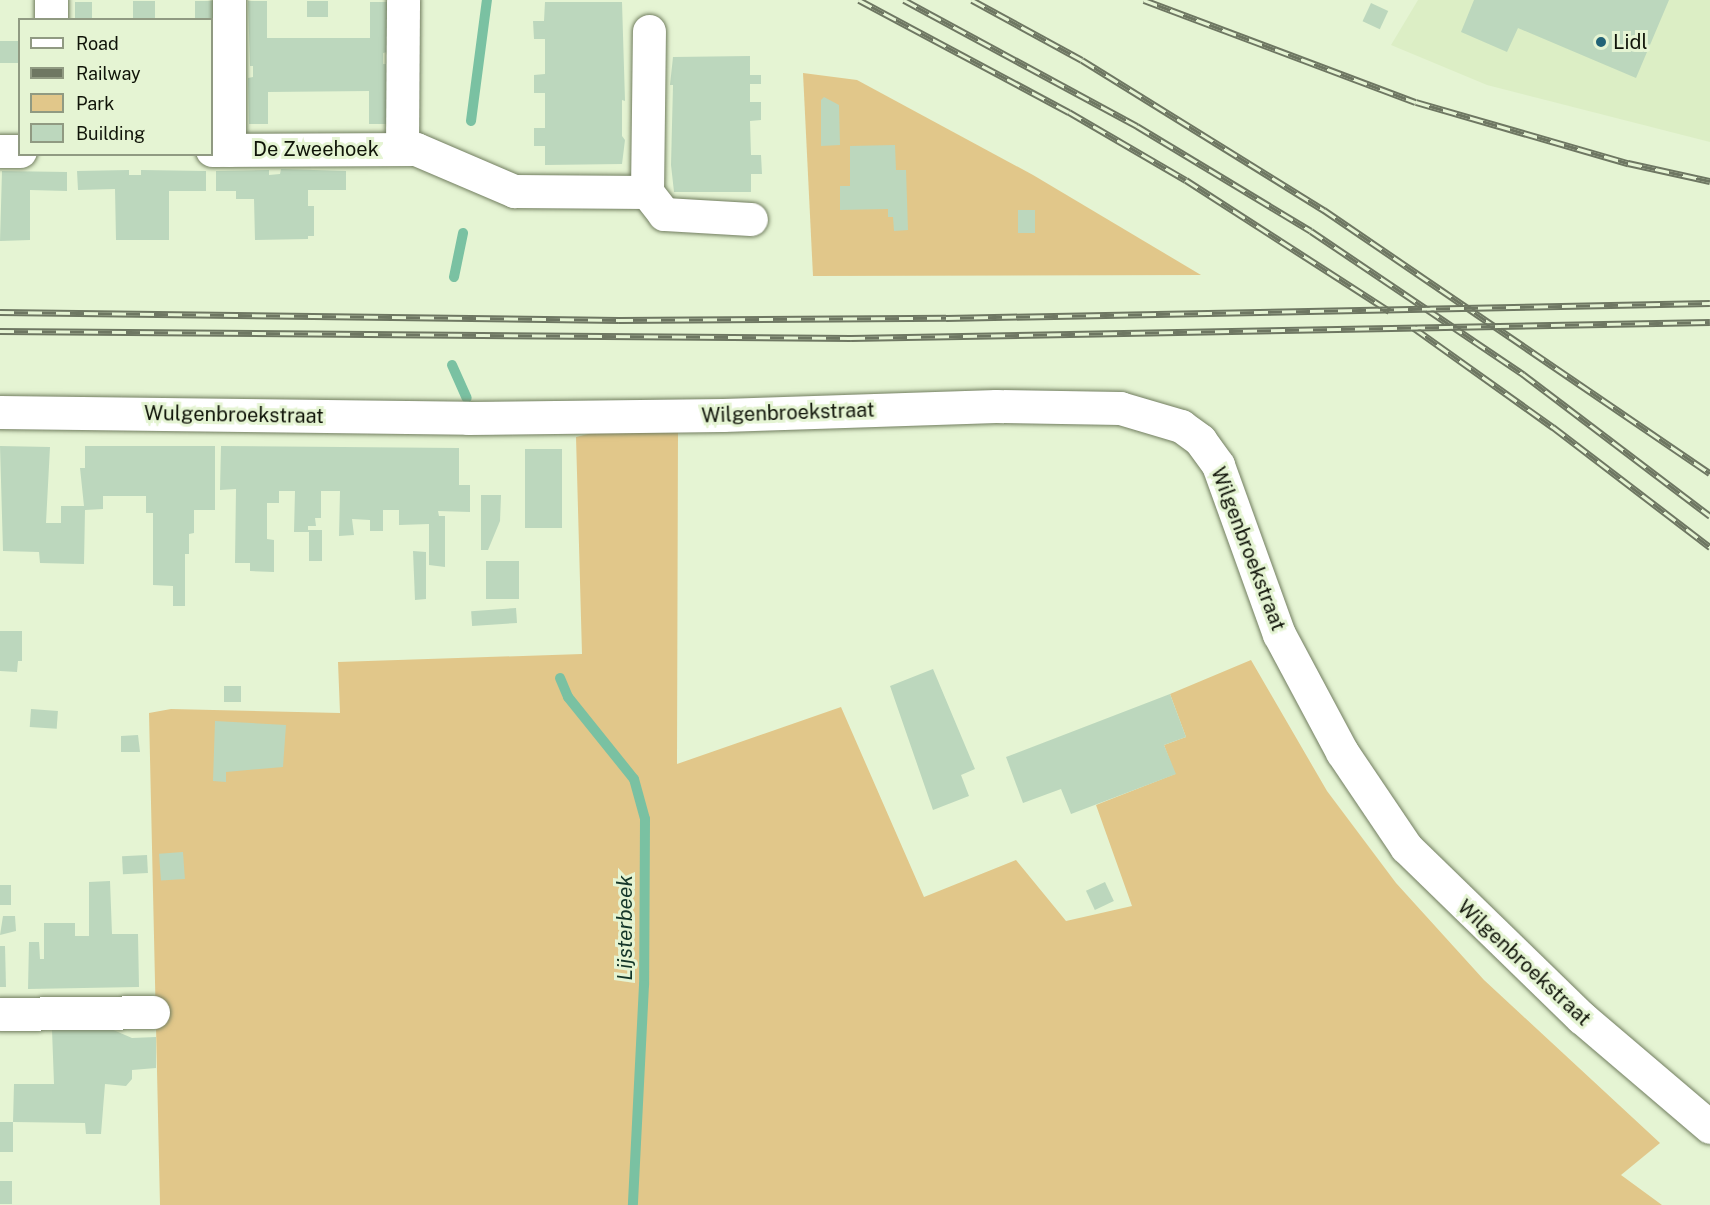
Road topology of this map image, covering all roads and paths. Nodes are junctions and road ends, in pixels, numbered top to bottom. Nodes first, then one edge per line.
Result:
1 (51, 0) edge
2 (229, 0) edge
3 (404, 0) edge
4 (51, 18) edge
5 (649, 31) dead end
6 (402, 149) junction
7 (220, 150) edge
8 (0, 151) edge
9 (18, 151) edge
10 (647, 192) junction
11 (751, 219) dead end
12 (0, 412) edge
13 (468, 418) joint
14 (153, 1012) dead end
15 (0, 1014) edge
16 (1710, 1126) edge

1 - 4 street
2 - 7 street, De Zweehoek
3 - 6 street, De Zweehoek
5 - 10 street
6 - 7 street, De Zweehoek
6 - 10 street, De Zweehoek
8 - 9 street
10 - 11 street
12 - 13 street, Wulgenbroekstraat
13 - 16 street, Wilgenbroekstraat
14 - 15 street

